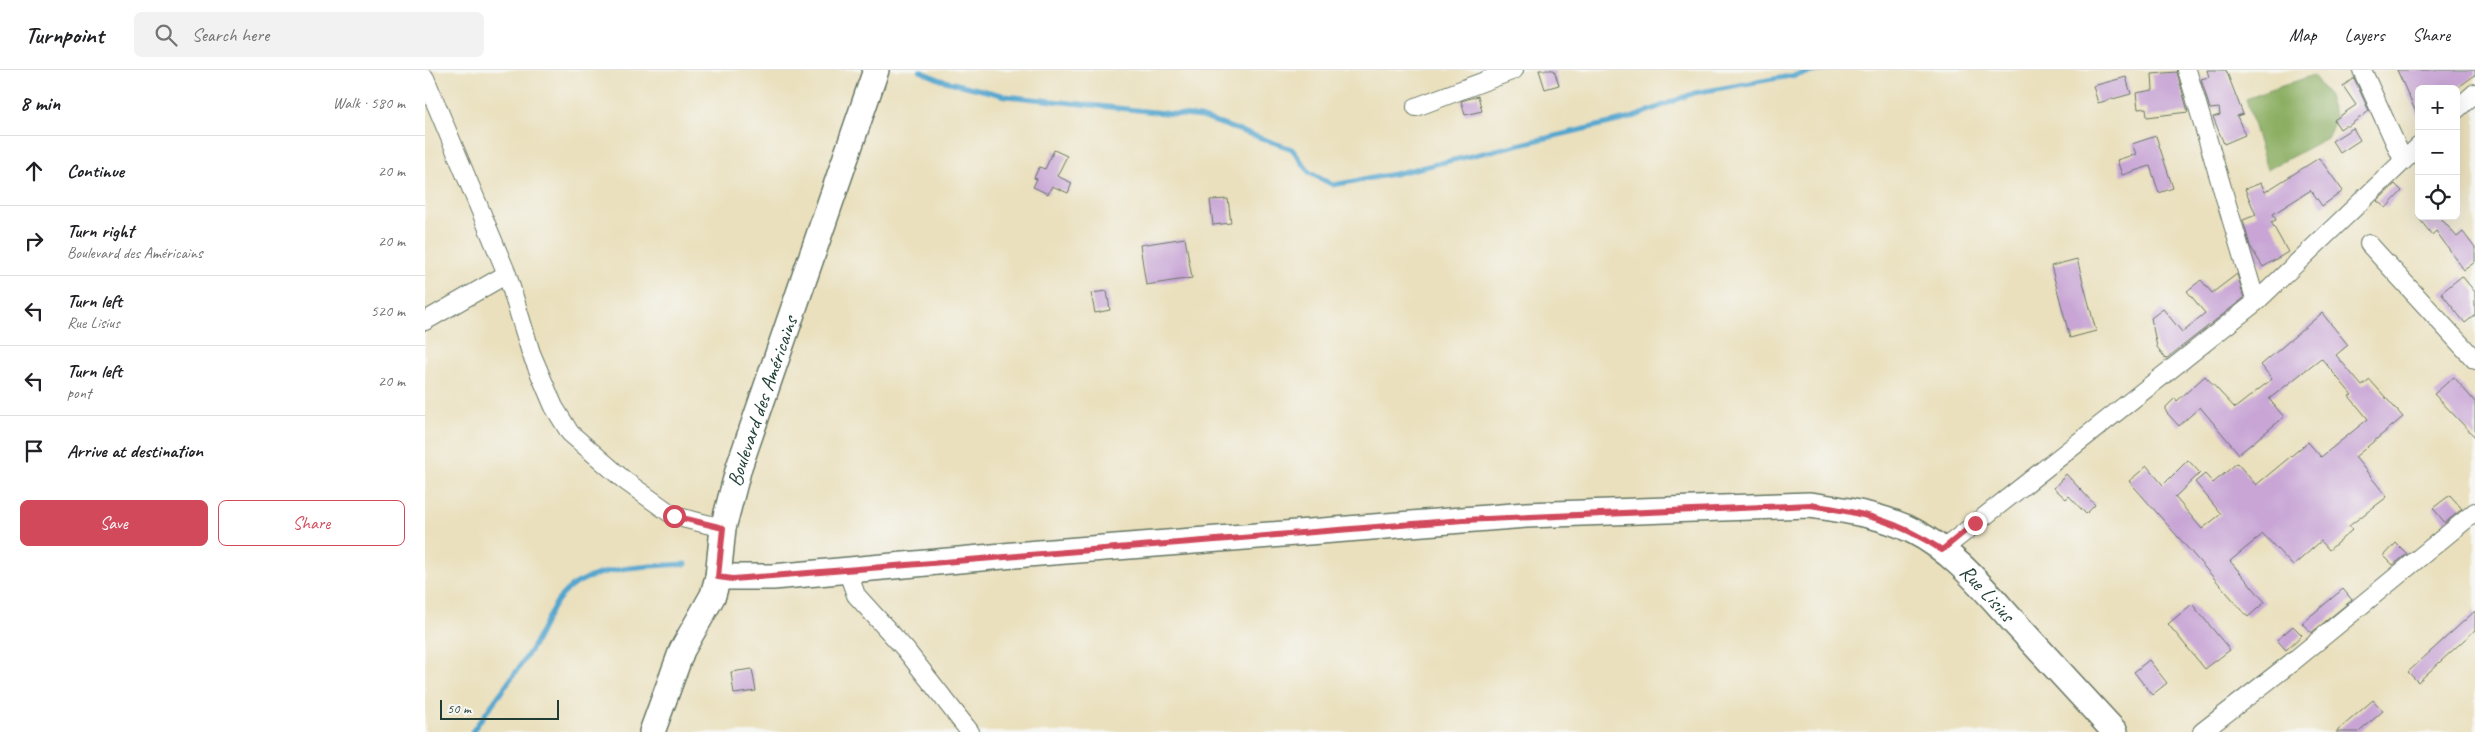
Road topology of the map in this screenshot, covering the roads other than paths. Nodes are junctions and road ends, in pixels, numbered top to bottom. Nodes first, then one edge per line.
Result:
1 (876, 70) edge
2 (1514, 70) edge
3 (2187, 70) edge
4 (2362, 70) edge
5 (425, 78) edge
6 (2475, 93) edge
7 (2460, 106) edge
8 (1416, 107) dead end
9 (2415, 150) edge
10 (2403, 160) junction
11 (2369, 244) dead end
12 (507, 274) junction
13 (2256, 302) junction
14 (425, 321) edge
15 (2475, 360) edge
16 (2475, 512) edge
17 (723, 528) junction
18 (1951, 543) junction
19 (847, 570) junction
20 (718, 577) junction
21 (651, 732) edge
22 (970, 732) edge
23 (2115, 732) edge
24 (2202, 732) edge

1 - 17 street, Boulevard des Américains
2 - 8 street
3 - 13 street
4 - 10 street
5 - 12 street
6 - 7 street
9 - 10 street
10 - 13 street
11 - 15 street
12 - 14 street
12 - 17 street
13 - 18 street
16 - 24 street
17 - 20 street, Boulevard des Américains
18 - 19 street, Rue Lisius
18 - 23 street, Rue Lisius
19 - 20 street, Rue Lisius
19 - 22 street
20 - 21 street, Boulevard des Américains

